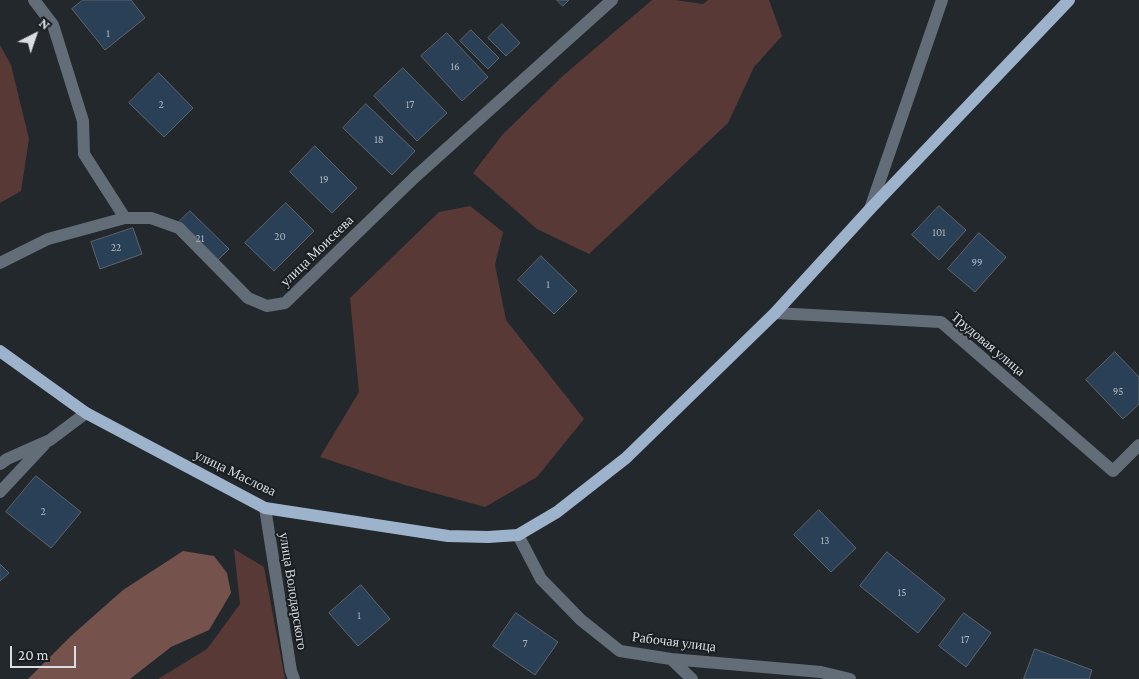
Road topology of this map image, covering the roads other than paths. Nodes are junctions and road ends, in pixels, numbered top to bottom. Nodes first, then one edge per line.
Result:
1 (34, 0) edge
2 (612, 0) edge
3 (942, 0) edge
4 (1069, 0) edge
5 (870, 209) junction
6 (125, 218) junction
7 (0, 263) edge
8 (775, 313) junction
9 (0, 351) edge
10 (86, 413) junction
11 (50, 440) junction
12 (1139, 445) edge
13 (0, 464) edge
14 (0, 492) edge
15 (264, 508) junction
16 (518, 535) junction
17 (671, 659) junction
18 (294, 679) edge
19 (692, 679) edge
20 (850, 679) edge

1 - 6 street
2 - 6 street, улица Моисеева
3 - 5 street
4 - 5 main road
5 - 8 main road
6 - 7 street, улица Моисеева
8 - 12 street, Трудовая улица
8 - 16 main road
9 - 10 main road, улица Маслова
10 - 11 street
10 - 15 main road, улица Маслова
11 - 13 street
11 - 14 street
15 - 16 main road, улица Маслова
15 - 18 street, улица Володарского
16 - 17 street, Рабочая улица
17 - 19 street
17 - 20 street, Рабочая улица

